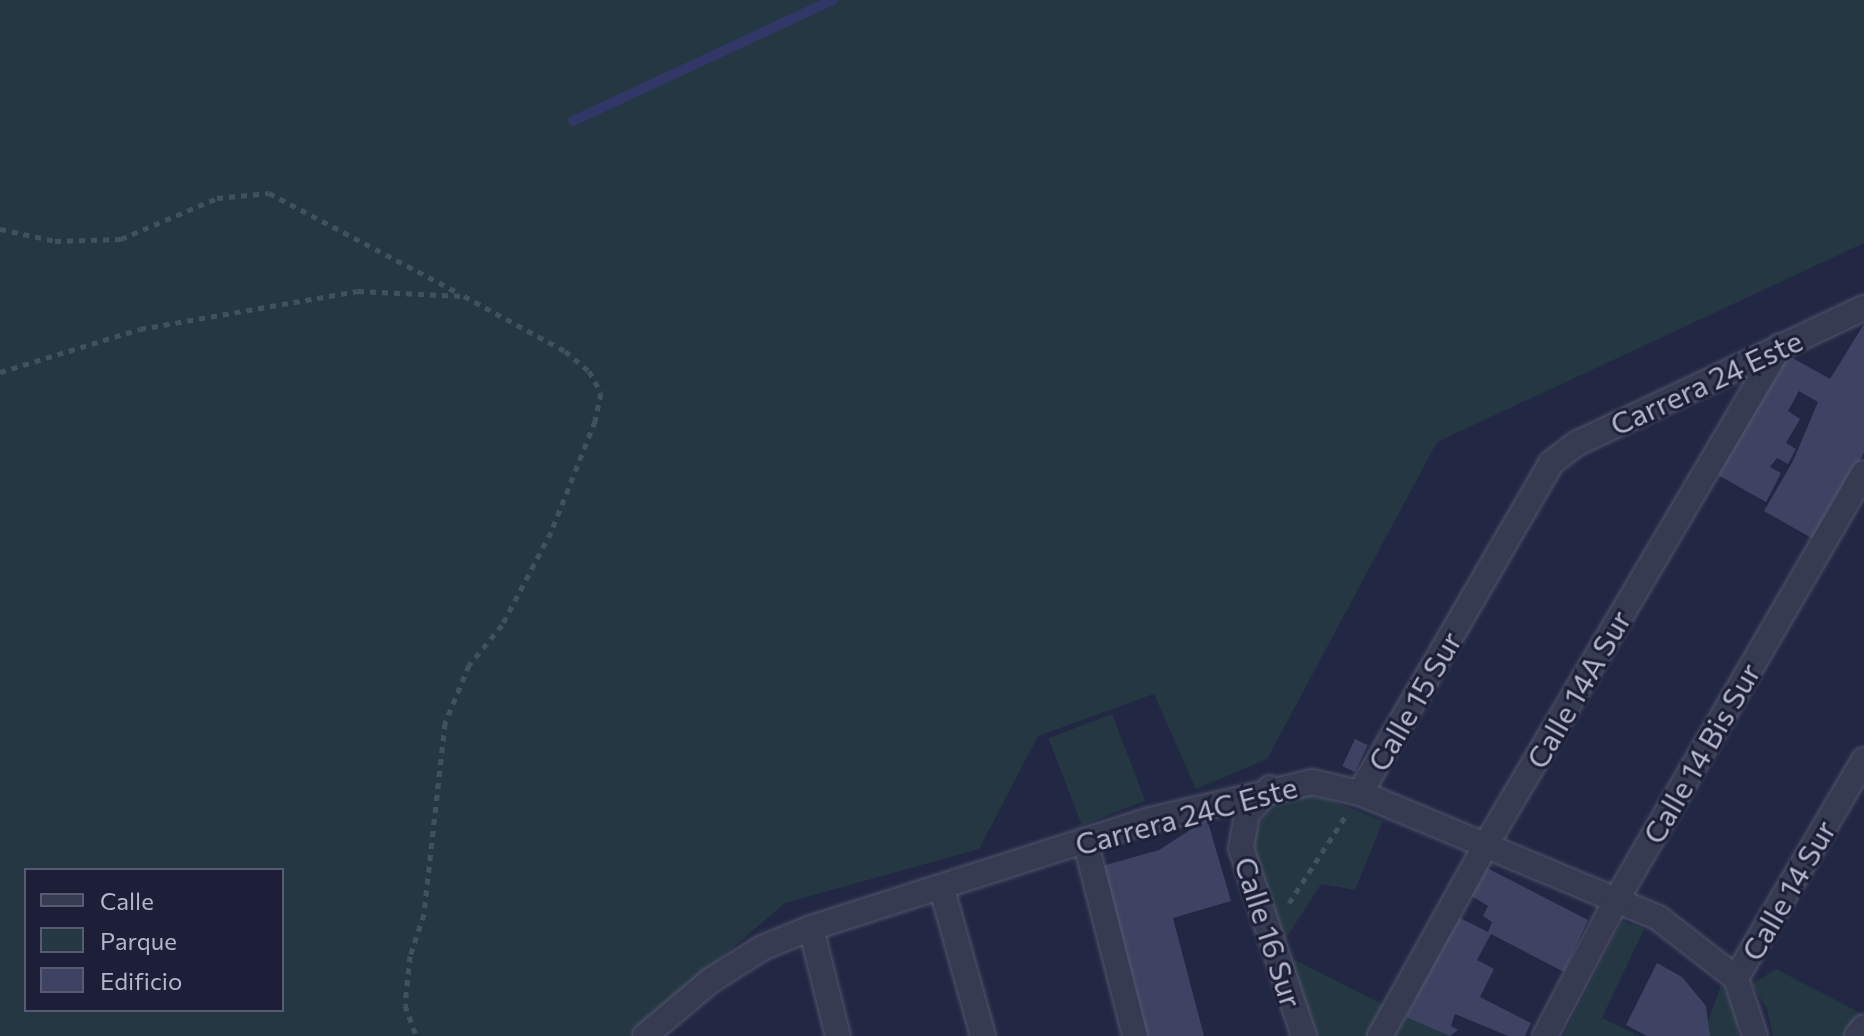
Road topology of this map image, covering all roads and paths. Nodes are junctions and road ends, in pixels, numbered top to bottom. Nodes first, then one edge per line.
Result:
1 (0, 229) edge
2 (464, 296) junction
3 (1864, 308) edge
4 (1780, 346) junction
5 (0, 372) edge
6 (1551, 463) joint
7 (1864, 473) edge
8 (1864, 760) edge
9 (1270, 788) junction
10 (1360, 793) junction
11 (1085, 840) junction
12 (1487, 843) junction
13 (942, 889) junction
14 (1618, 897) junction
15 (811, 928) junction
16 (1269, 935) junction
17 (1736, 978) junction
18 (1753, 1024) edge
19 (1864, 1027) edge
20 (416, 1036) edge
21 (645, 1036) edge
22 (838, 1036) edge
23 (983, 1036) edge
24 (1135, 1036) edge
25 (1304, 1036) edge
26 (1380, 1036) edge
27 (1545, 1036) edge
28 (1740, 1036) edge
29 (1857, 1036) edge

1 - 2 path
2 - 5 path
2 - 20 path
3 - 4 street, Carrera 24 Este
4 - 6 street, Carrera 24 Este
4 - 12 street, Calle 14A Sur
6 - 10 street, Calle 15 Sur
7 - 14 street, Calle 14 Bis Sur
8 - 17 street, Calle 14 Sur
9 - 10 street, Carrera 24C Este
9 - 11 street, Carrera 24C Este
9 - 16 street, Calle 16 Sur
10 - 12 street, Carrera 24C Este
10 - 16 path, Calle 15 Sur
11 - 13 street, Carrera 24C Este
11 - 24 street
12 - 14 street, Carrera 24C Este
12 - 26 street, Calle 14A Sur
13 - 15 street, Carrera 24C Este
13 - 23 street
14 - 17 street, Carrera 24C Este
14 - 27 street, Calle 14 Bis Sur
15 - 21 street, Carrera 24C Este
15 - 22 street
16 - 25 street, Calle 16 Sur
17 - 18 street, Carrera 24C Este
18 - 28 street
19 - 29 street

